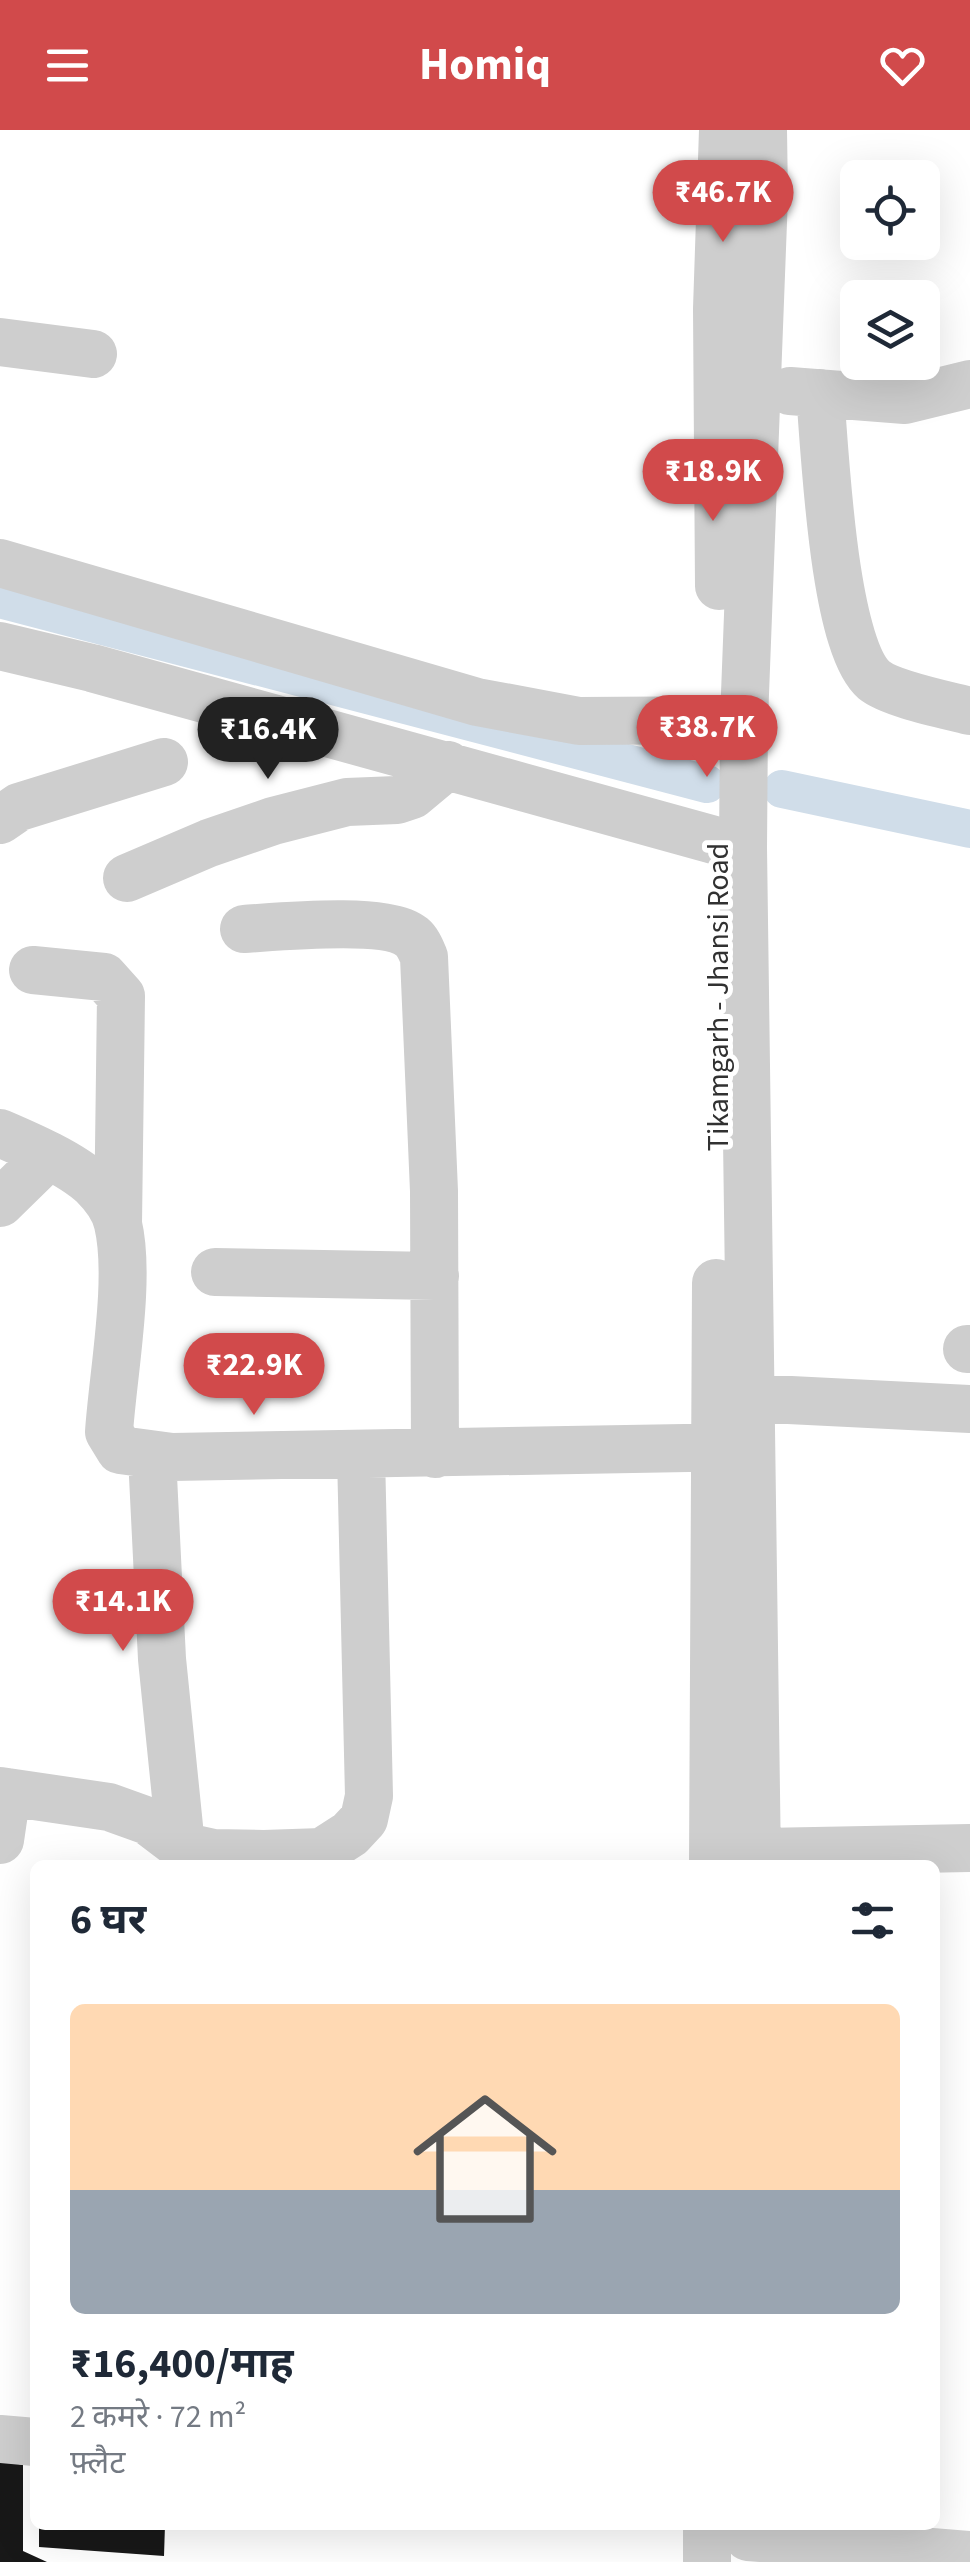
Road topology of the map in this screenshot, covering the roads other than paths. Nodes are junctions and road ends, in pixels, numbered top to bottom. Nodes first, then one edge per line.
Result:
1 (723, 130) edge
2 (764, 130) edge
3 (0, 342) edge
4 (93, 354) dead end
5 (970, 384) edge
6 (757, 388) junction
7 (820, 393) junction
8 (0, 563) edge
9 (0, 646) edge
10 (970, 711) edge
11 (732, 734) junction
12 (164, 762) dead end
13 (448, 765) junction
14 (0, 820) edge
15 (732, 828) junction
16 (127, 878) dead end
17 (244, 929) dead end
18 (33, 970) dead end
19 (0, 1133) edge
20 (47, 1156) junction
21 (0, 1203) edge
22 (118, 1224) junction
23 (215, 1272) dead end
24 (435, 1276) junction
25 (750, 1398) junction
26 (970, 1410) edge
27 (733, 1447) junction
28 (435, 1454) junction
29 (361, 1455) junction
30 (152, 1456) junction
31 (3, 1791) edge
32 (0, 1840) edge
33 (181, 1846) junction
34 (970, 1848) edge
35 (757, 1858) edge
36 (713, 1860) edge
37 (0, 2439) edge
38 (30, 2442) edge
39 (738, 2537) edge
40 (970, 2554) edge
41 (707, 2562) edge

1 - 11 street
2 - 6 street
3 - 4 street
5 - 7 street
6 - 7 street
6 - 11 street
7 - 10 street
8 - 11 street
9 - 13 street
11 - 15 street
12 - 14 street
13 - 15 street
13 - 16 street
15 - 25 street
15 - 27 street, Tikamgarh - Jhansi Road
17 - 24 street
18 - 22 street
19 - 20 street
20 - 21 street
20 - 22 street
22 - 30 street
23 - 24 street
24 - 28 street
25 - 26 street
25 - 27 street
27 - 28 street
27 - 35 street
27 - 36 street, Tikamgarh - Jhansi Road
28 - 29 street
29 - 30 street
29 - 33 street
30 - 33 street
31 - 32 street
31 - 33 street
34 - 35 street
37 - 38 street
39 - 40 street
39 - 41 street

